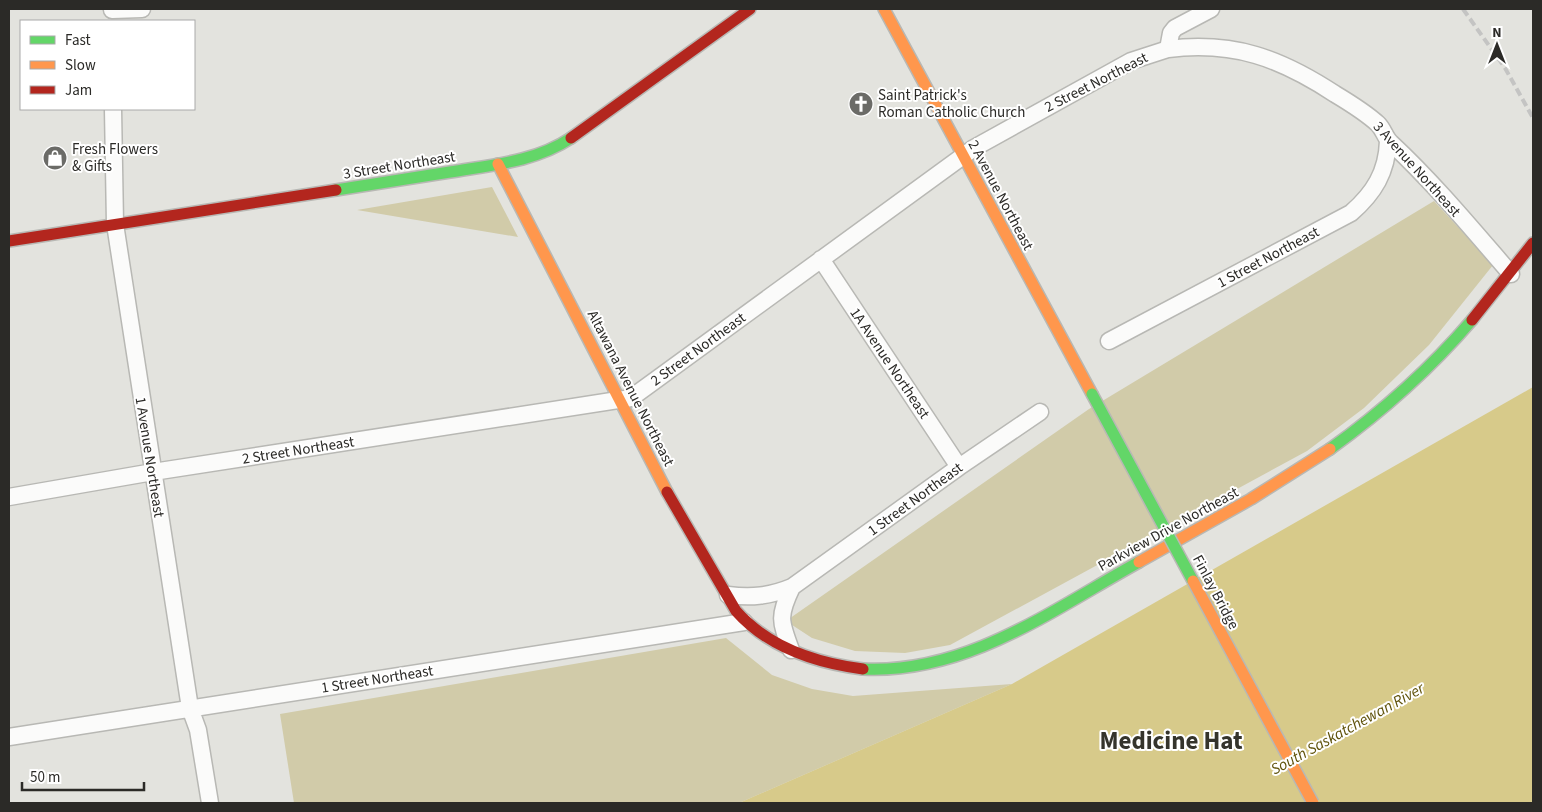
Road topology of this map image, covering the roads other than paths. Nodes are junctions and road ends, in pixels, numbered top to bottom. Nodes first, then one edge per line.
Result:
1 (142, 9) edge
2 (750, 9) edge
3 (884, 9) edge
4 (1211, 9) edge
5 (112, 13) edge
6 (1168, 49) junction
7 (113, 110) edge
8 (1388, 141) junction
9 (962, 156) junction
10 (498, 164) junction
11 (115, 224) junction
12 (9, 242) edge
13 (1533, 243) edge
14 (821, 259) junction
15 (1511, 274) junction
16 (1109, 341) dead end
17 (1092, 394) joint
18 (619, 401) junction
19 (1040, 412) dead end
20 (959, 467) junction
21 (153, 472) junction
22 (9, 497) edge
23 (792, 587) junction
24 (728, 595) junction
25 (744, 622) junction
26 (791, 650) junction
27 (190, 708) junction
28 (9, 737) edge
29 (210, 803) edge
30 (1314, 803) edge

1 - 5 street
2 - 10 street, 3 Street Northeast
3 - 9 street, 2 Avenue Northeast
4 - 6 street, 2 Street Northeast
6 - 8 street, 3 Avenue Northeast
6 - 9 street, 2 Street Northeast
7 - 11 street, 1 Avenue Northeast
8 - 15 street, 3 Avenue Northeast
8 - 16 street, 1 Street Northeast
9 - 14 street, 2 Street Northeast
9 - 17 street, 2 Avenue Northeast
10 - 11 street, 3 Street Northeast
10 - 18 street, Altawana Avenue Northeast
11 - 12 street, 3 Street Northeast
11 - 21 street, 1 Avenue Northeast
13 - 15 street, Parkview Drive Northeast
14 - 18 street, 2 Street Northeast
14 - 20 street, 1A Avenue Northeast
15 - 26 street, Parkview Drive Northeast
17 - 30 street, Finlay Bridge, bridge
18 - 21 street, 2 Street Northeast
18 - 24 street, Altawana Avenue Northeast
19 - 20 street, 1 Street Northeast
20 - 23 street, 1 Street Northeast
21 - 22 street, 2 Street Northeast
21 - 27 street, 1 Avenue Northeast
23 - 24 street, 1 Street Northeast
23 - 26 street
24 - 25 street, Altawana Avenue Northeast
25 - 26 street, Parkview Drive Northeast
25 - 27 street, 1 Street Northeast
27 - 28 street, 1 Street Northeast
27 - 29 street, 1 Avenue Northeast

